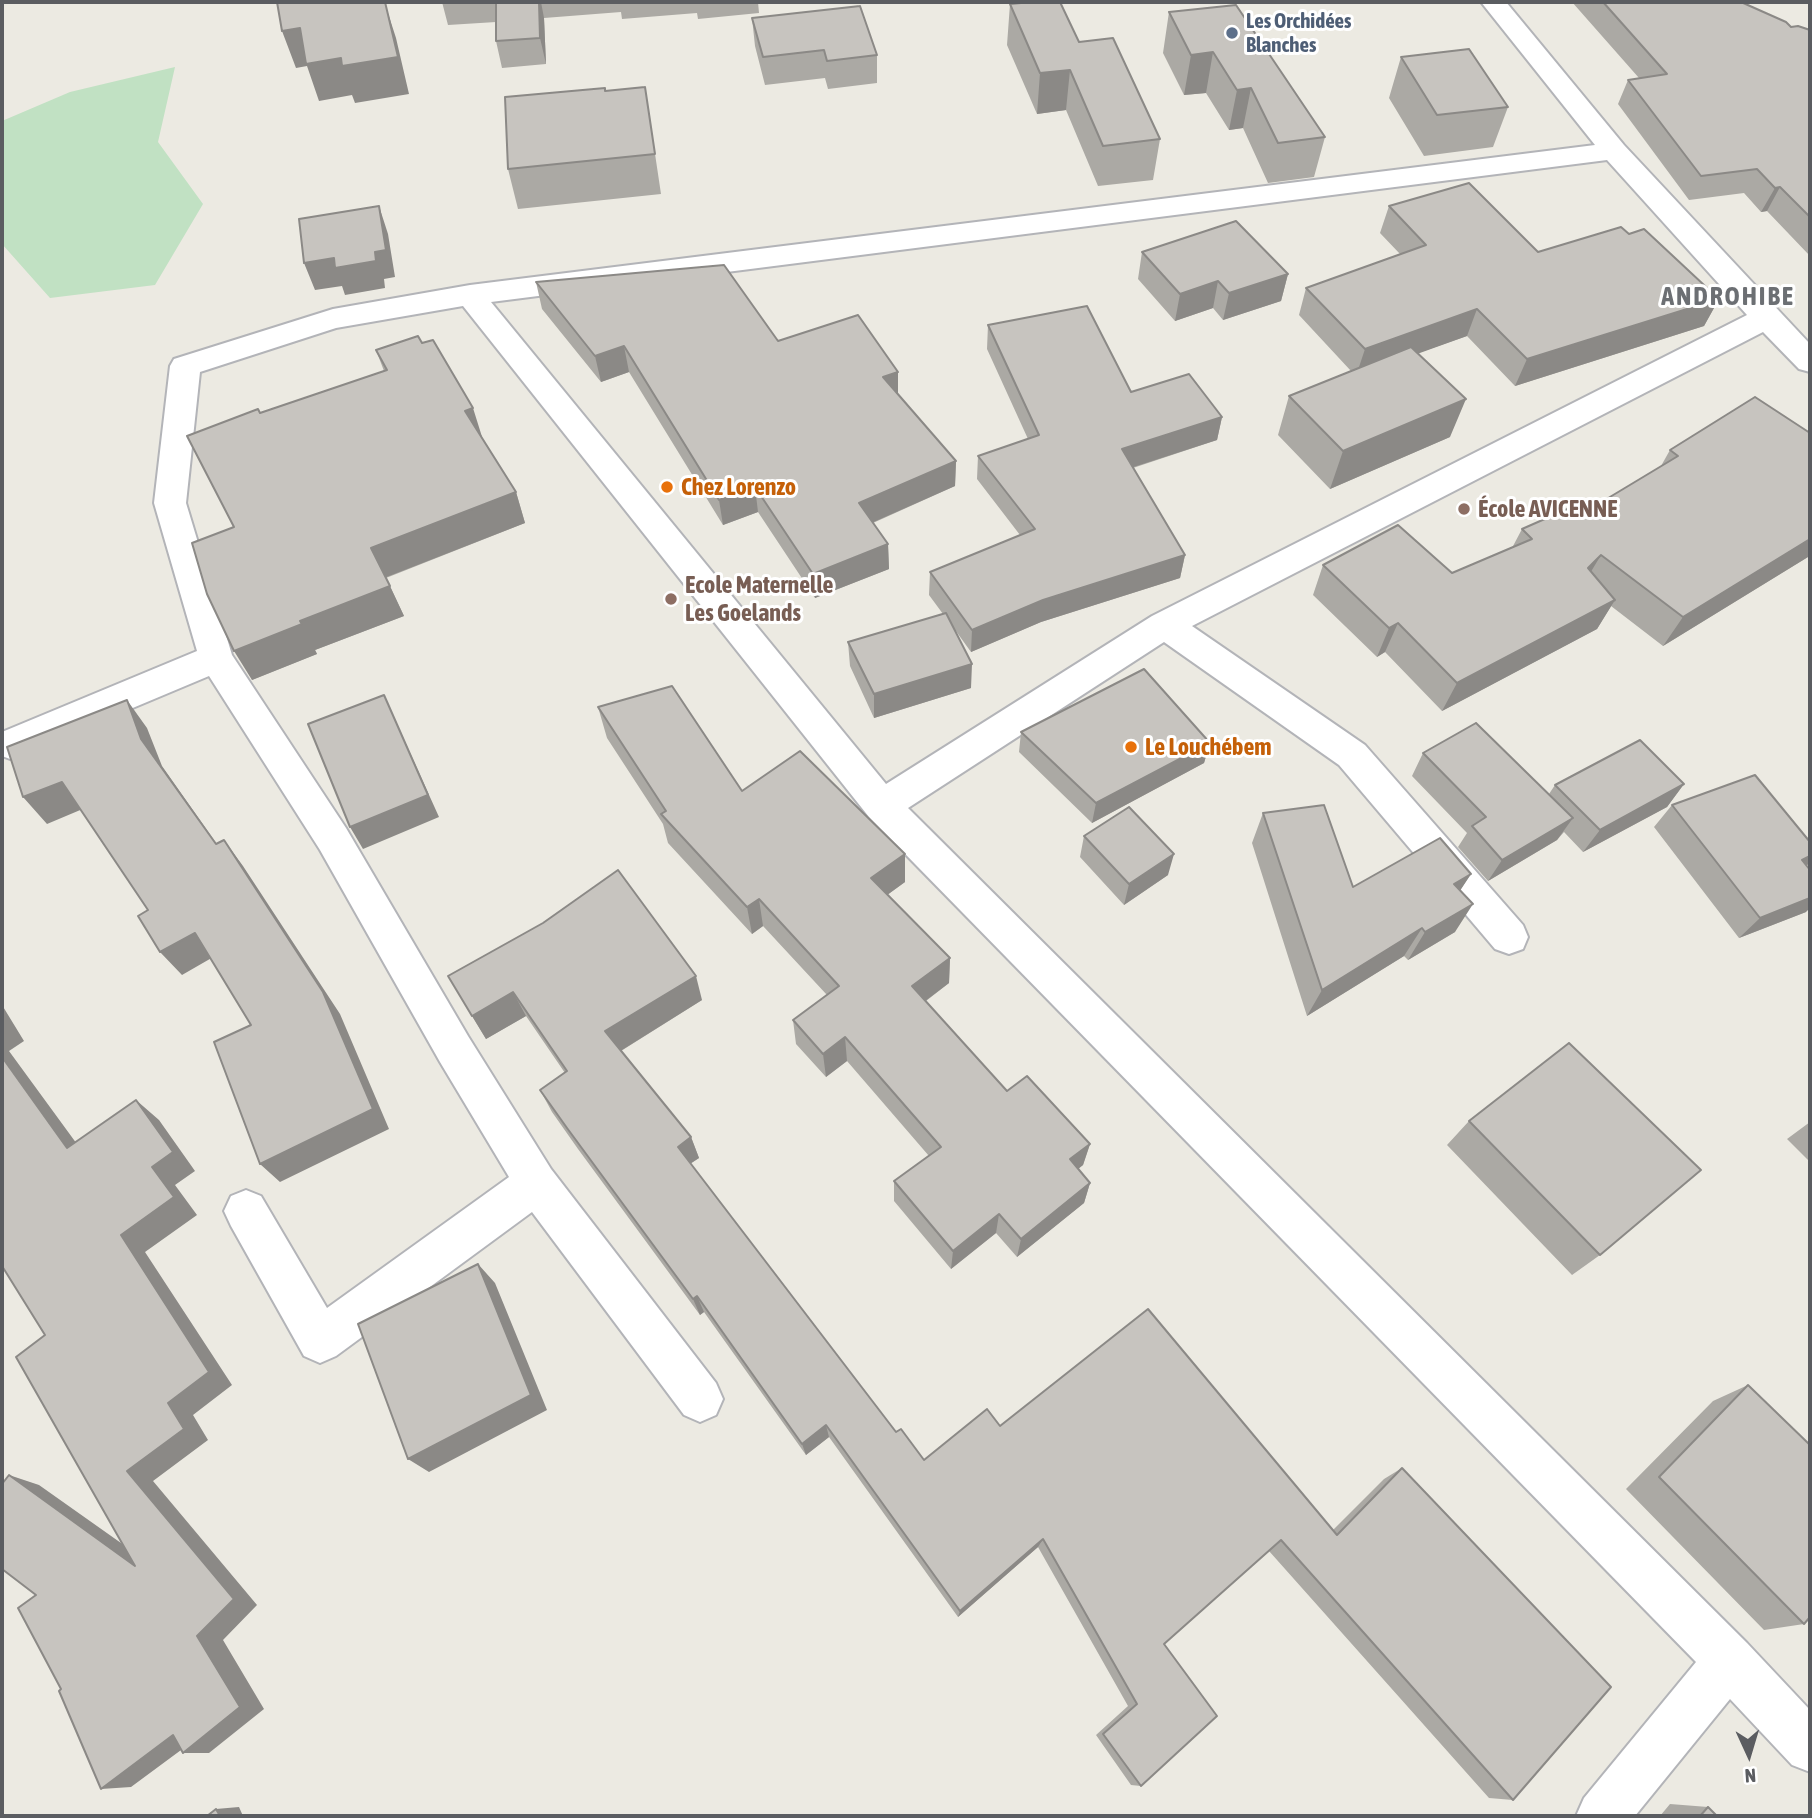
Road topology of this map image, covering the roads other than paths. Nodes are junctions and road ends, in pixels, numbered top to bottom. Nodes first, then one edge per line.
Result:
1 (1493, 2) edge
2 (1614, 151) junction
3 (470, 295) junction
4 (1766, 318) junction
5 (1810, 362) edge
6 (1164, 625) junction
7 (216, 658) junction
8 (10, 744) edge
9 (882, 806) junction
10 (1509, 937) dead end
11 (536, 1183) junction
12 (246, 1211) dead end
13 (700, 1399) dead end
14 (1729, 1661) junction
15 (1810, 1747) edge
16 (1602, 1816) edge

1 - 2 street
2 - 3 street
2 - 4 street
3 - 7 street
3 - 9 street
4 - 5 street
4 - 6 street
6 - 9 street
6 - 10 street
7 - 8 street
7 - 11 street
9 - 14 street
11 - 12 street
11 - 13 street
14 - 15 street
14 - 16 street

